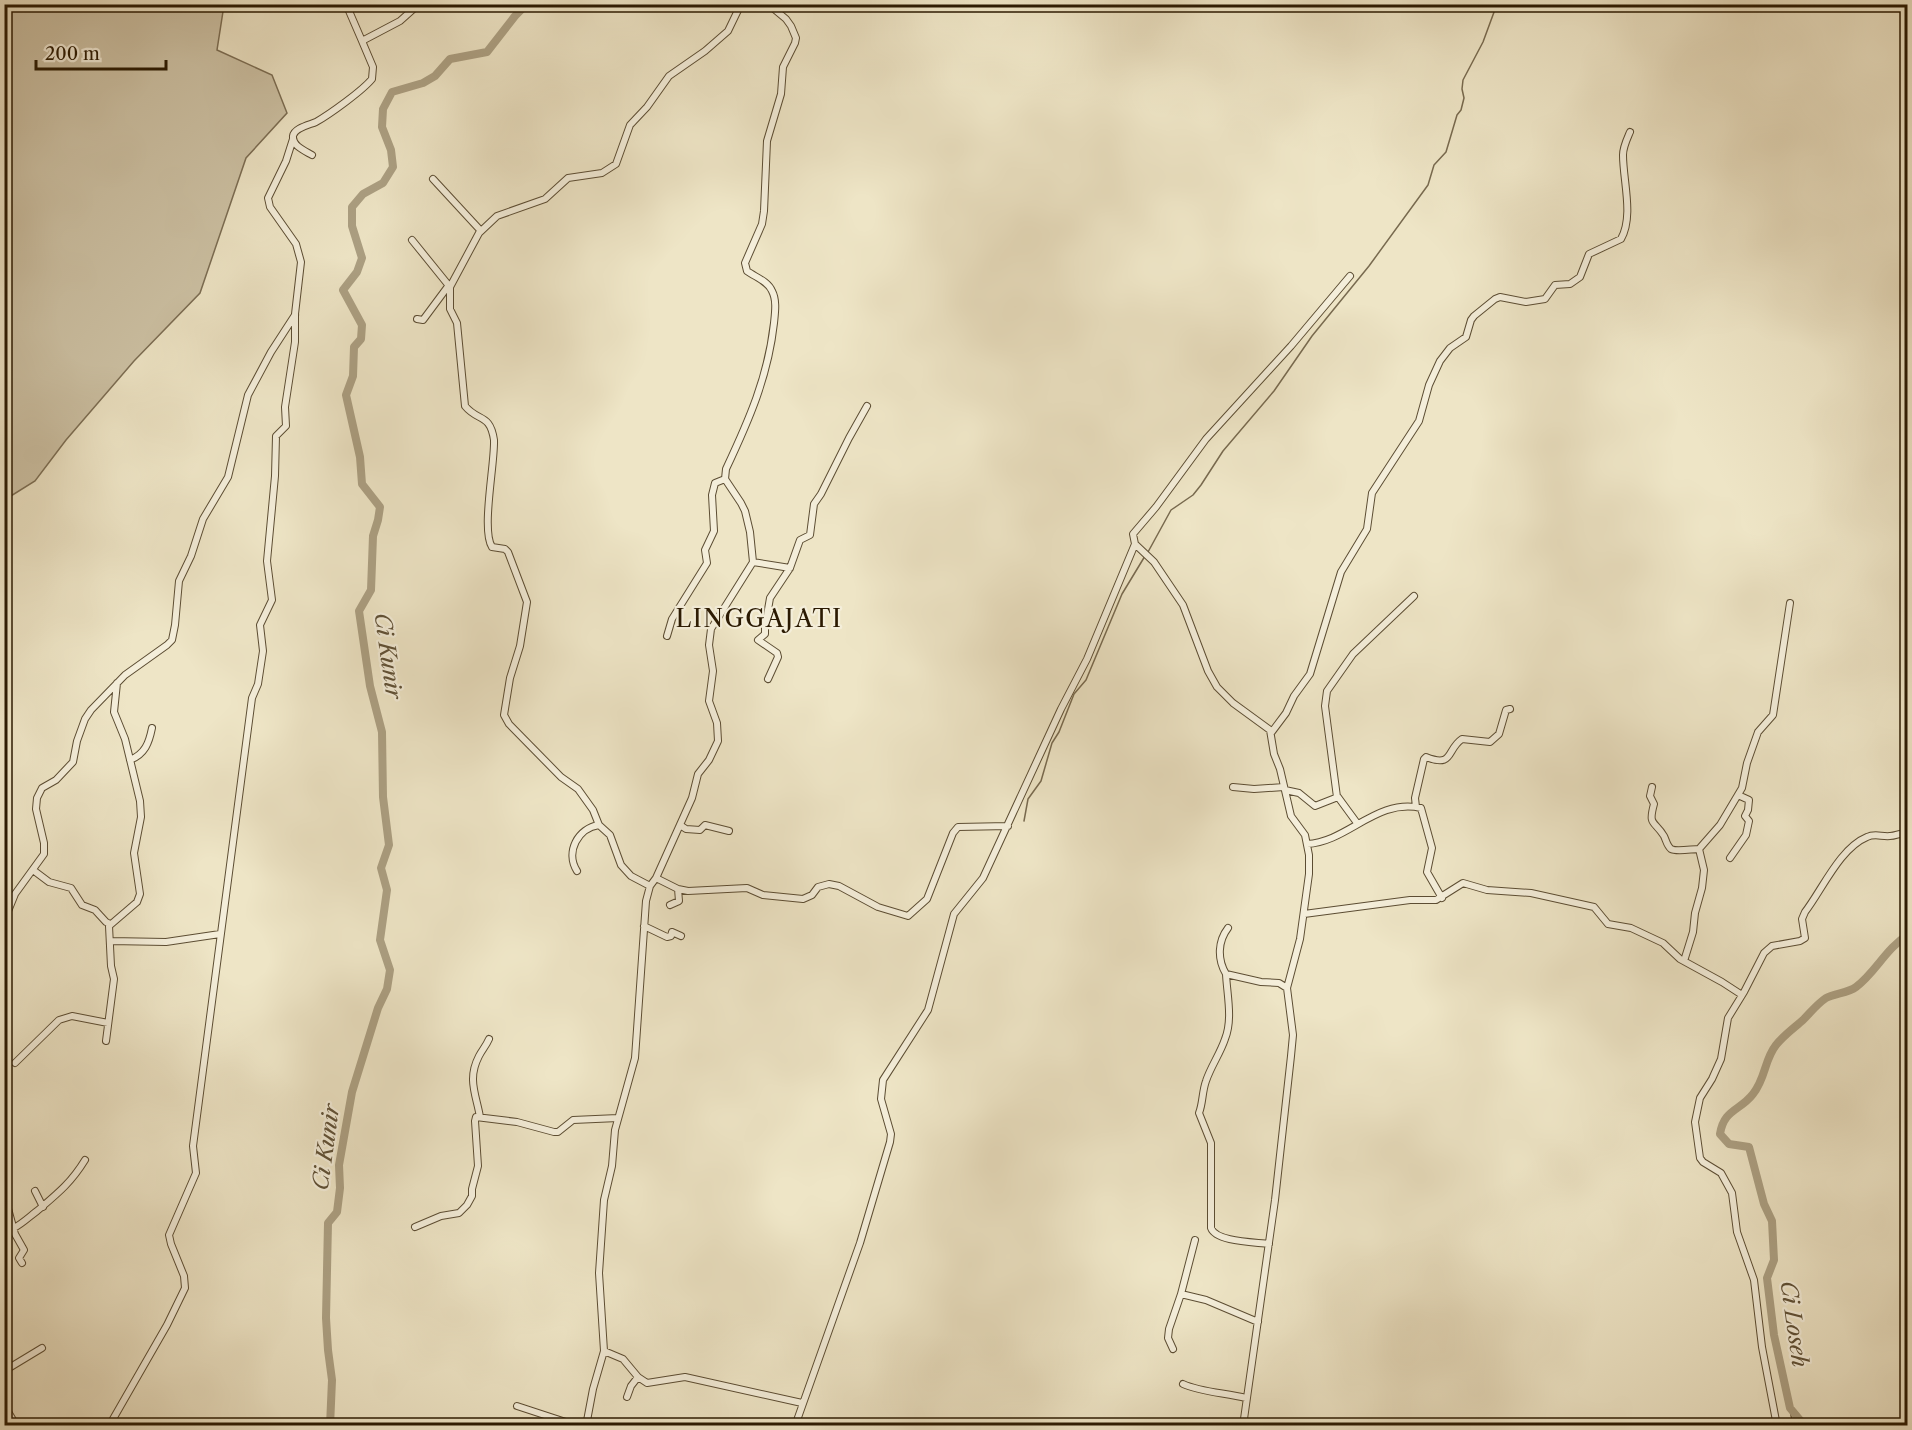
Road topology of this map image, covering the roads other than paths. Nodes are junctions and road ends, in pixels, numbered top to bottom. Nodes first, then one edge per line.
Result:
1 (346, 4) edge
2 (419, 4) edge
3 (741, 4) edge
4 (768, 4) edge
5 (362, 41) junction
6 (1629, 132) dead end
7 (293, 140) junction
8 (312, 155) dead end
9 (433, 179) dead end
10 (481, 231) junction
11 (412, 240) dead end
12 (1350, 276) dead end
13 (449, 286) junction
14 (295, 314) junction
15 (417, 319) dead end
16 (867, 406) dead end
17 (725, 480) junction
18 (1136, 544) junction
19 (753, 562) junction
20 (790, 568) junction
21 (1414, 596) dead end
22 (1790, 603) dead end
23 (667, 636) dead end
24 (768, 680) dead end
25 (117, 683) junction
26 (108, 693) junction
27 (115, 702) junction
28 (1510, 709) dead end
29 (152, 728) dead end
30 (1271, 733) junction
31 (130, 760) junction
32 (1233, 787) dead end
33 (1652, 787) dead end
34 (1284, 788) junction
35 (1738, 795) junction
36 (1337, 797) junction
37 (1416, 807) junction
38 (1357, 824) junction
39 (599, 825) junction
40 (680, 825) junction
41 (1008, 826) junction
42 (729, 831) dead end
43 (1908, 834) edge
44 (1307, 844) junction
45 (1699, 849) junction
46 (1730, 858) dead end
47 (33, 870) junction
48 (577, 871) dead end
49 (656, 878) junction
50 (650, 886) junction
51 (678, 889) junction
52 (1442, 898) junction
53 (670, 905) dead end
54 (1304, 914) junction
55 (4, 921) edge
56 (110, 924) junction
57 (644, 926) junction
58 (1228, 928) dead end
59 (220, 934) junction
60 (681, 936) dead end
61 (110, 941) junction
62 (1684, 961) junction
63 (1226, 974) junction
64 (1287, 988) junction
65 (1742, 995) junction
66 (108, 1023) junction
67 (489, 1040) dead end
68 (106, 1041) dead end
69 (15, 1063) dead end
70 (480, 1117) junction
71 (618, 1118) junction
72 (85, 1160) dead end
73 (35, 1191) dead end
74 (4, 1194) edge
75 (43, 1207) junction
76 (416, 1227) dead end
77 (14, 1228) junction
78 (1195, 1240) dead end
79 (1269, 1244) junction
80 (22, 1263) dead end
81 (1182, 1294) junction
82 (1258, 1322) junction
83 (42, 1348) dead end
84 (1173, 1349) dead end
85 (604, 1351) junction
86 (4, 1371) edge
87 (638, 1377) junction
88 (1183, 1384) dead end
89 (627, 1397) dead end
90 (1246, 1398) junction
91 (802, 1403) junction
92 (4, 1405) edge
93 (518, 1406) dead end
94 (16, 1425) edge
95 (109, 1425) edge
96 (477, 1425) edge
97 (489, 1425) edge
98 (578, 1425) edge
99 (586, 1425) edge
100 (795, 1425) edge
101 (1243, 1425) edge
102 (1778, 1425) edge

1 - 5 street
2 - 5 street
3 - 10 street
4 - 17 street
5 - 7 street
6 - 30 street
7 - 8 street
7 - 14 street
9 - 10 street
10 - 13 street
11 - 13 street
12 - 18 street
13 - 15 street
13 - 39 street
14 - 25 street
14 - 59 street
16 - 20 street
17 - 19 street
17 - 23 street
18 - 30 street
18 - 41 street
19 - 20 street
19 - 40 street
20 - 24 street
21 - 36 street
22 - 35 street
25 - 26 street
25 - 27 street
26 - 27 street
26 - 47 street
27 - 31 street
28 - 37 street
29 - 31 street
30 - 34 street
31 - 56 street
32 - 34 street
33 - 45 street
34 - 36 street
34 - 44 street
35 - 45 street
35 - 46 street
36 - 38 street
37 - 38 street
37 - 52 street
38 - 44 street
39 - 48 street
39 - 50 street
40 - 42 street
40 - 49 street
41 - 51 street
41 - 91 street
43 - 65 street
44 - 54 street
45 - 62 street
47 - 55 street
47 - 56 street
49 - 50 street
49 - 51 street
50 - 57 street
51 - 53 street
52 - 54 street
52 - 62 street
54 - 64 street
56 - 61 street
57 - 60 street
57 - 71 street
58 - 63 street
59 - 61 street
59 - 95 street
61 - 66 street
62 - 65 street
63 - 64 street
63 - 79 street
64 - 79 street
65 - 102 street
66 - 68 street
66 - 69 street
67 - 70 street
70 - 71 street
70 - 76 street
71 - 85 street
72 - 75 street
73 - 75 street
74 - 77 street
75 - 77 street
77 - 80 street
78 - 81 street
79 - 82 street
81 - 82 street
81 - 84 street
82 - 90 street
83 - 86 street
85 - 87 street
85 - 99 street
87 - 89 street
87 - 91 street
88 - 90 street
90 - 101 street
91 - 100 street
92 - 94 street
93 - 98 street
96 - 97 street

